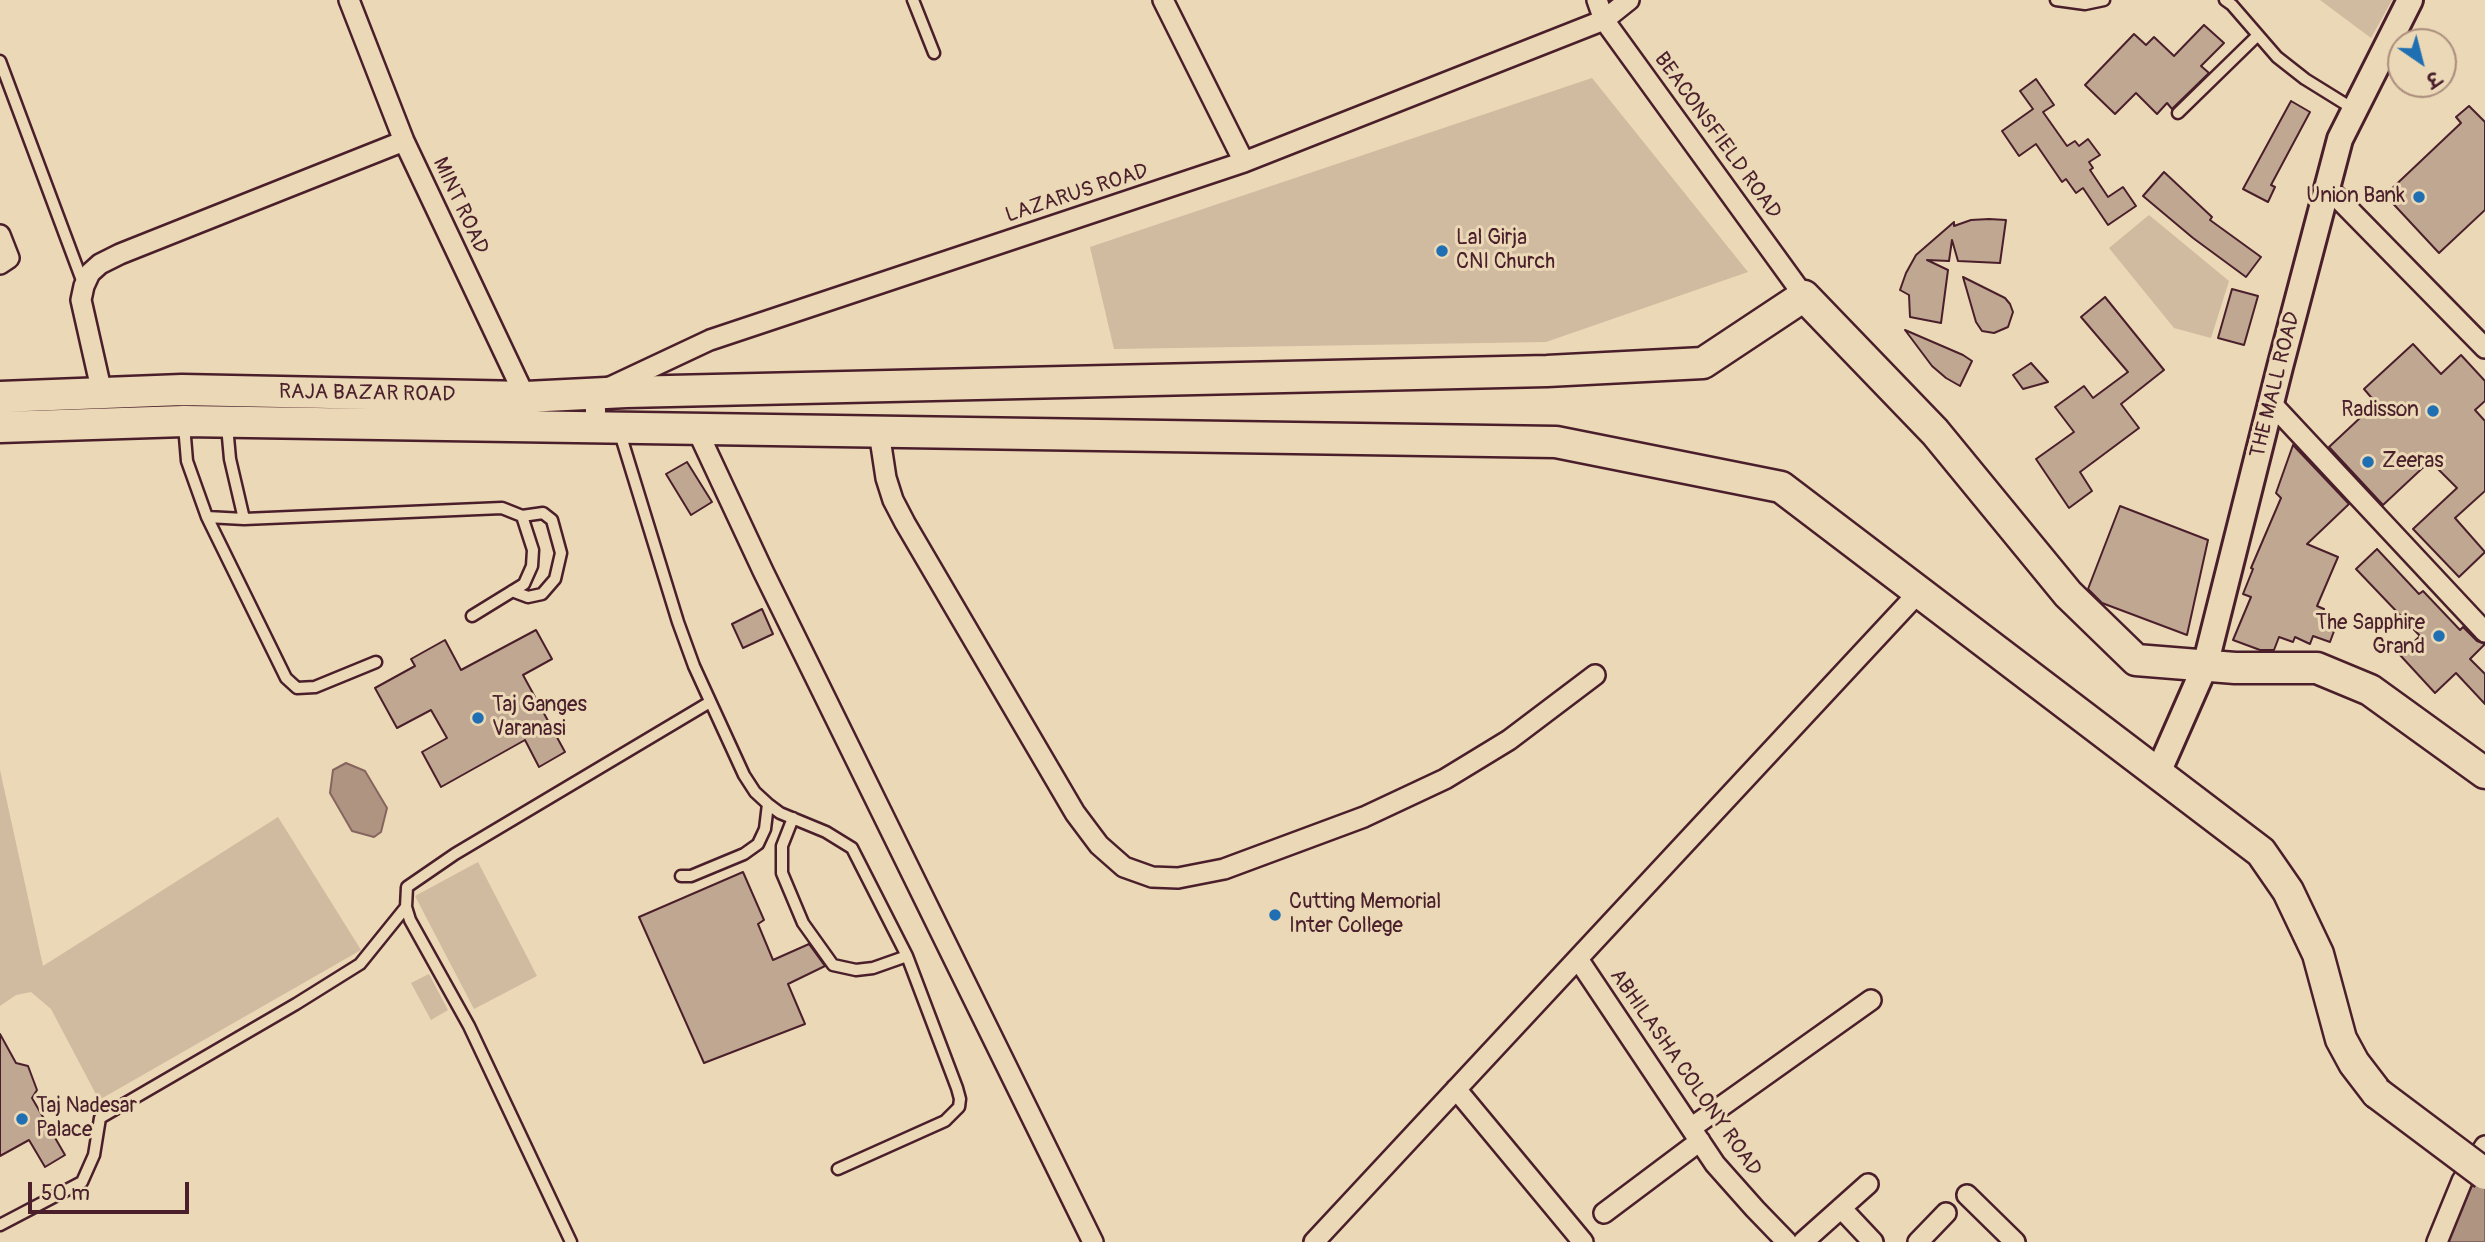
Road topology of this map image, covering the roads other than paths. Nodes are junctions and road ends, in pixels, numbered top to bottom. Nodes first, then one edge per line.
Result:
1 (349, 0) edge
2 (914, 0) edge
3 (1163, 0) edge
4 (1597, 0) edge
5 (1629, 0) edge
6 (2056, 0) edge
7 (2104, 0) edge
8 (2225, 0) edge
9 (2410, 0) edge
10 (1604, 20) junction
11 (2258, 35) junction
12 (934, 53) dead end
13 (0, 61) edge
14 (2355, 110) junction
15 (2178, 113) dead end
16 (404, 141) junction
17 (1244, 162) junction
18 (2328, 188) junction
19 (0, 235) edge
20 (0, 264) edge
21 (84, 286) junction
22 (1804, 296) junction
23 (2485, 348) edge
24 (102, 393) junction
25 (595, 394) junction
26 (0, 397) edge
27 (526, 397) junction
28 (2271, 403) junction
29 (183, 405) junction
30 (227, 422) junction
31 (0, 427) edge
32 (540, 427) junction
33 (607, 428) junction
34 (697, 430) junction
35 (879, 432) junction
36 (522, 516) junction
37 (207, 517) junction
38 (244, 519) junction
39 (512, 591) junction
40 (1919, 592) junction
41 (472, 616) dead end
42 (2485, 632) edge
43 (376, 662) dead end
44 (2204, 666) junction
45 (1595, 676) dead end
46 (710, 702) junction
47 (2485, 773) edge
48 (2157, 775) junction
49 (768, 804) junction
50 (793, 818) junction
51 (681, 876) dead end
52 (406, 907) junction
53 (907, 956) junction
54 (1578, 959) junction
55 (1871, 1000) dead end
56 (1456, 1089) junction
57 (1695, 1134) junction
58 (2485, 1146) edge
59 (838, 1169) dead end
60 (2485, 1174) edge
61 (1868, 1184) dead end
62 (1967, 1195) dead end
63 (1841, 1208) junction
64 (1604, 1213) dead end
65 (1945, 1213) dead end
66 (0, 1225) edge
67 (1929, 1238) edge
68 (571, 1242) edge
69 (1093, 1242) edge
70 (1314, 1242) edge
71 (1583, 1242) edge
72 (1787, 1242) edge
73 (1803, 1242) edge
74 (1873, 1242) edge
75 (2015, 1242) edge
76 (2437, 1242) edge

1 - 16 street, MINT ROAD
2 - 12 lane
3 - 17 street
4 - 10 street, BEACONSFIELD ROAD
5 - 10 street, LAZARUS ROAD
6 - 7 lane
8 - 11 lane
9 - 14 street, THE MALL ROAD
10 - 17 street, LAZARUS ROAD
10 - 22 street, BEACONSFIELD ROAD
11 - 14 lane
11 - 15 lane
13 - 21 lane
14 - 18 street, THE MALL ROAD
16 - 21 street
16 - 27 street, MINT ROAD
17 - 25 street, LAZARUS ROAD
18 - 23 street
18 - 28 street, THE MALL ROAD
19 - 20 street
21 - 24 street
22 - 25 main road, RAJA BAZAR ROAD
22 - 44 main road
24 - 26 main road, RAJA BAZAR ROAD
24 - 29 main road, RAJA BAZAR ROAD
25 - 27 main road, RAJA BAZAR ROAD
25 - 33 street
27 - 29 main road, RAJA BAZAR ROAD
27 - 32 street, MINT ROAD
28 - 42 street
28 - 44 street, THE MALL ROAD
29 - 30 main road, RAJA BAZAR ROAD
29 - 31 main road, RAJA BAZAR ROAD
29 - 37 lane
30 - 32 main road, RAJA BAZAR ROAD
30 - 38 lane
32 - 33 main road, RAJA BAZAR ROAD
33 - 34 main road, RAJA BAZAR ROAD
33 - 46 lane
34 - 35 main road, RAJA BAZAR ROAD
34 - 69 street
35 - 40 main road, RAJA BAZAR ROAD
35 - 45 street
36 - 38 lane
36 - 39 lane
36 - 39 lane
37 - 38 lane
37 - 43 lane
39 - 41 lane
40 - 48 main road, RAJA BAZAR ROAD
40 - 54 street
44 - 47 main road
44 - 48 street, THE MALL ROAD
46 - 49 lane
46 - 52 lane
48 - 60 main road, RAJA BAZAR ROAD, bridge
49 - 50 lane
49 - 51 lane
50 - 53 lane
50 - 53 lane
52 - 66 lane
52 - 68 lane
53 - 59 lane
54 - 56 street
54 - 57 street, ABHILASHA COLONY ROAD
55 - 57 street
56 - 70 street
56 - 71 street
57 - 64 street
57 - 72 street, ABHILASHA COLONY ROAD
58 - 76 street
61 - 63 street
62 - 75 street
63 - 73 street
63 - 74 street
65 - 67 street

